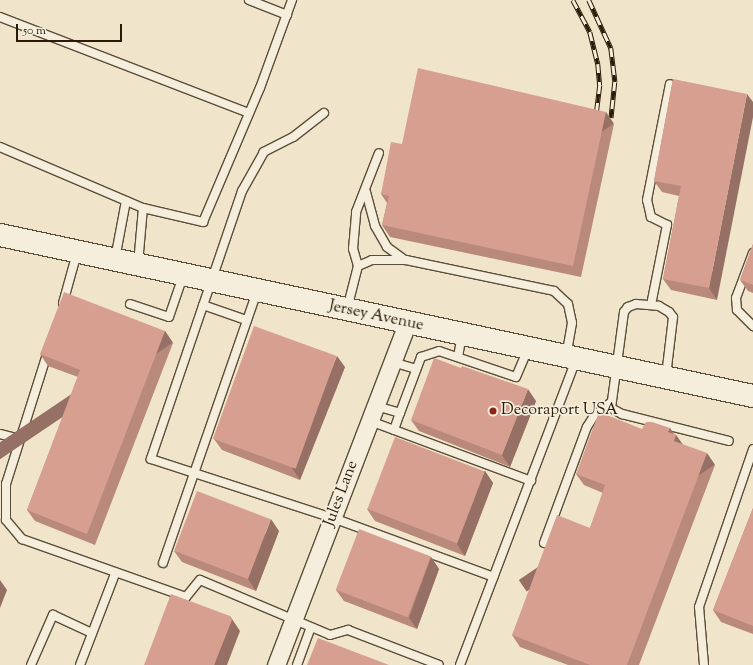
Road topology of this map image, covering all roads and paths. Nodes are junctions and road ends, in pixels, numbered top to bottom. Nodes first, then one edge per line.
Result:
1 (249, 0) edge
2 (292, 0) edge
3 (287, 14) junction
4 (0, 17) edge
5 (670, 84) dead end
6 (250, 113) junction
7 (324, 113) dead end
8 (0, 147) edge
9 (379, 153) dead end
10 (366, 191) junction
11 (126, 201) junction
12 (143, 208) junction
13 (0, 235) edge
14 (77, 252) junction
15 (753, 253) edge
16 (115, 260) junction
17 (406, 260) junction
18 (138, 265) junction
19 (358, 266) junction
20 (183, 275) junction
21 (212, 281) junction
22 (257, 291) junction
23 (130, 304) dead end
24 (203, 305) junction
25 (651, 305) junction
26 (346, 310) junction
27 (59, 314) edge
28 (246, 320) junction
29 (407, 324) junction
30 (753, 326) edge
31 (462, 335) junction
32 (50, 344) edge
33 (528, 349) junction
34 (458, 357) junction
35 (571, 358) junction
36 (392, 362) junction
37 (616, 366) junction
38 (416, 369) junction
39 (666, 377) junction
40 (753, 396) edge
41 (610, 403) junction
42 (400, 413) junction
43 (373, 414) junction
44 (394, 430) junction
45 (0, 434) edge
46 (20, 439) junction
47 (729, 441) dead end
48 (753, 449) edge
49 (194, 473) junction
50 (531, 481) junction
51 (333, 518) junction
52 (544, 543) dead end
53 (163, 563) dead end
54 (115, 574) junction
55 (494, 576) junction
56 (293, 620) junction
57 (311, 627) junction
58 (92, 633) junction
59 (31, 665) edge
60 (80, 665) edge
61 (276, 665) edge
62 (297, 665) edge
63 (439, 665) edge
64 (460, 665) edge
65 (704, 665) edge

1 - 3 lane
2 - 3 lane
3 - 6 lane
4 - 6 lane
5 - 25 lane
6 - 12 lane
7 - 21 lane
8 - 11 lane
9 - 10 lane
10 - 17 lane
10 - 19 lane
11 - 12 lane
11 - 16 lane
12 - 18 lane
13 - 14 street, Jersey Avenue
14 - 16 street, Jersey Avenue
14 - 27 lane
15 - 30 lane
16 - 18 street, Jersey Avenue
17 - 19 lane
17 - 35 lane
18 - 20 street, Jersey Avenue
19 - 26 lane
20 - 21 street, Jersey Avenue
20 - 23 lane
21 - 22 street, Jersey Avenue
21 - 24 lane
22 - 26 street, Jersey Avenue
22 - 28 lane
24 - 28 lane
24 - 49 lane
25 - 37 lane
25 - 39 lane
26 - 29 street, Jersey Avenue
28 - 49 lane
29 - 31 street, Jersey Avenue
29 - 36 street, Jules Lane
31 - 33 street, Jersey Avenue
31 - 34 lane
32 - 46 lane
33 - 34 lane
33 - 35 street, Jersey Avenue
34 - 38 lane
35 - 37 street, Jersey Avenue
35 - 50 lane
36 - 38 lane
36 - 43 street, Jules Lane
37 - 39 street, Jersey Avenue
37 - 41 lane
38 - 42 lane
39 - 40 street, Jersey Avenue
41 - 47 lane
41 - 52 lane
42 - 43 lane
42 - 44 lane
43 - 44 lane
43 - 51 street, Jules Lane
44 - 50 lane
45 - 46 lane
46 - 54 lane
48 - 65 lane
49 - 51 lane
49 - 53 lane
50 - 55 lane
51 - 55 lane
51 - 56 street, Jules Lane
54 - 56 lane
54 - 58 lane
55 - 64 lane
56 - 57 lane
56 - 61 street, Jules Lane
57 - 62 lane
57 - 63 lane
58 - 59 lane
58 - 60 lane

